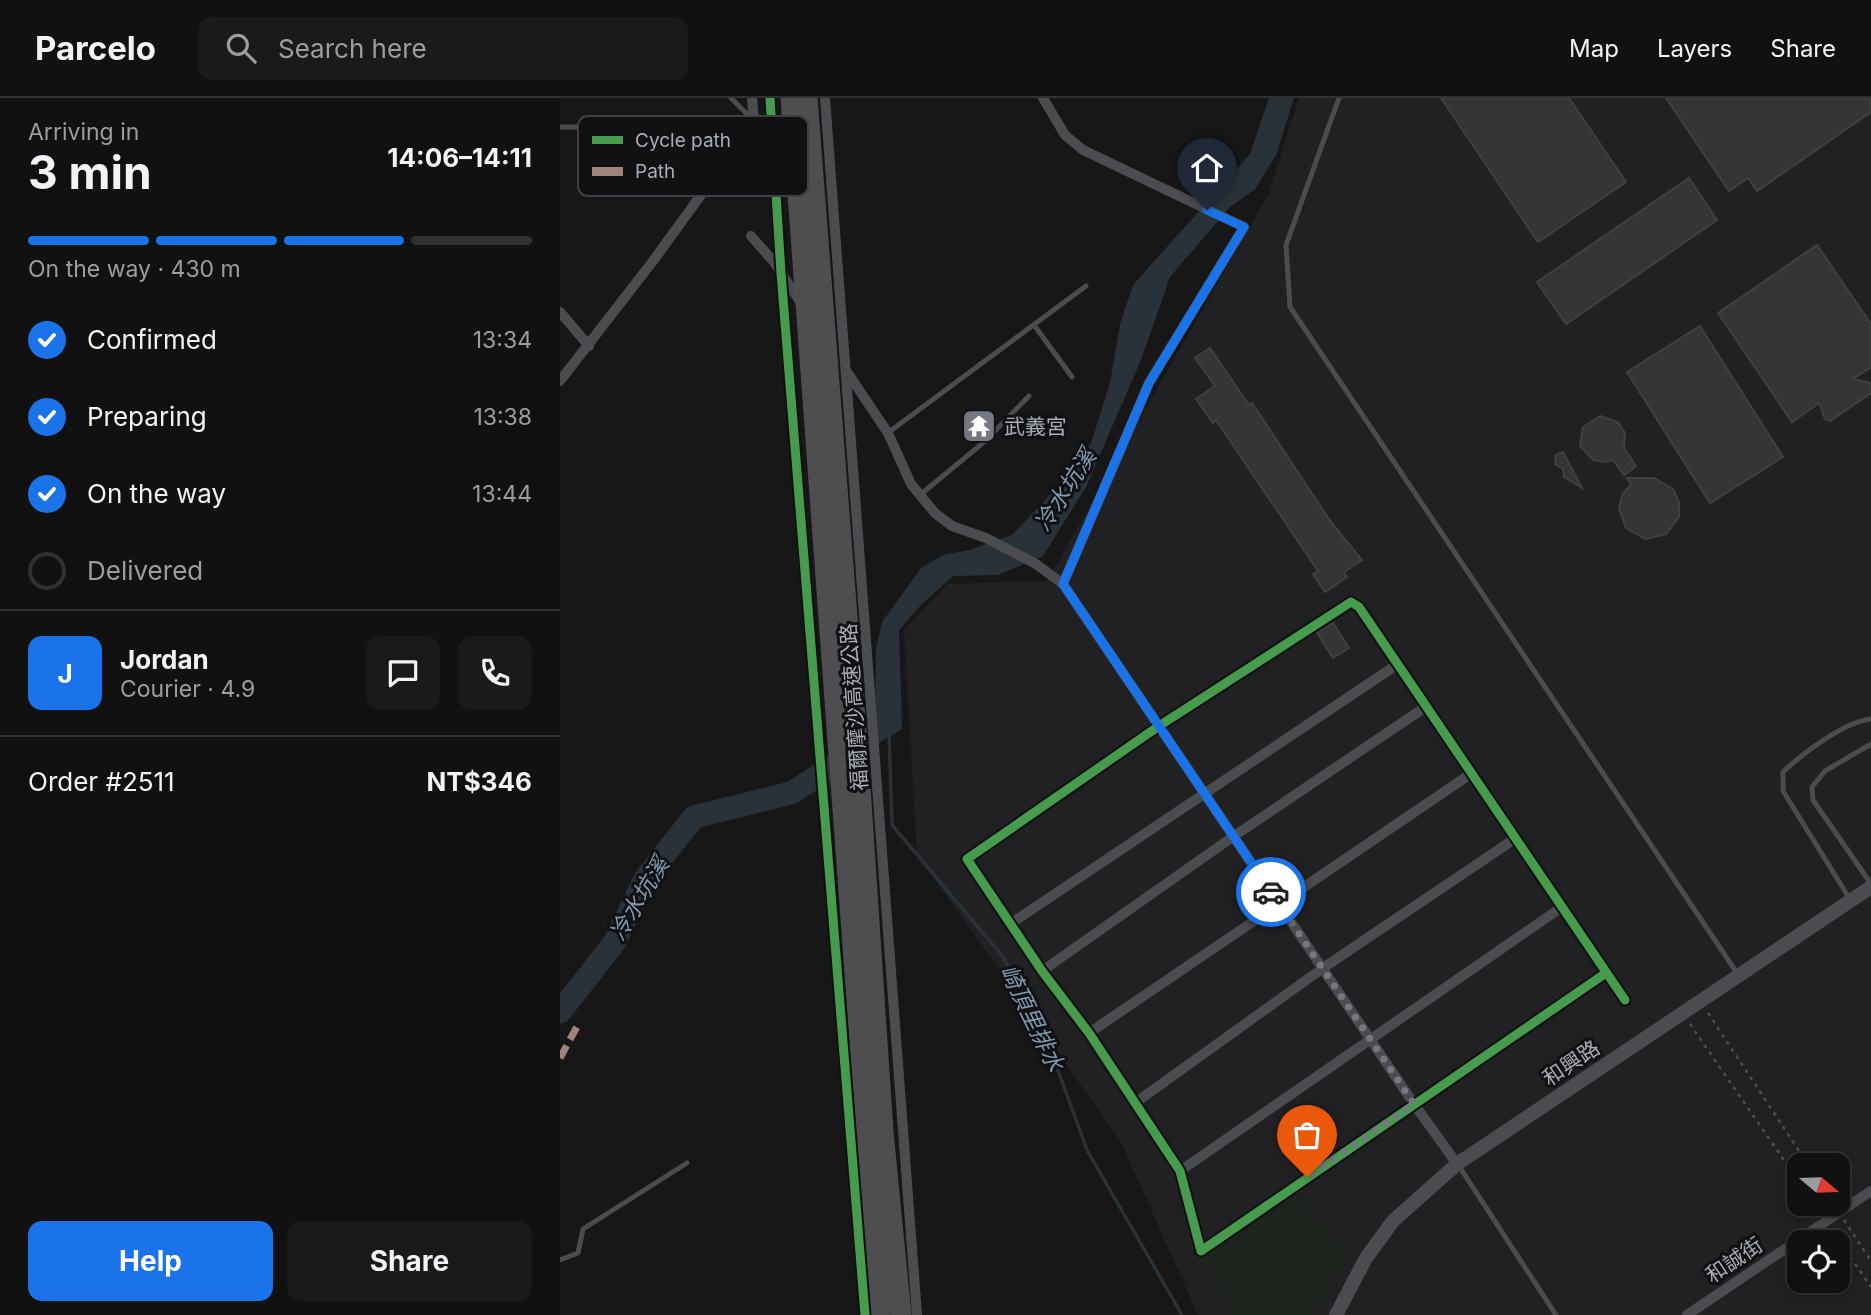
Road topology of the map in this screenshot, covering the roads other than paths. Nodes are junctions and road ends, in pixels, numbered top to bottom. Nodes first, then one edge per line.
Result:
1 (731, 98) edge
2 (752, 98) edge
3 (770, 98) edge
4 (791, 98) edge
5 (807, 98) edge
6 (825, 98) edge
7 (1043, 98) edge
8 (1339, 98) edge
9 (826, 112) junction
10 (748, 116) edge
11 (754, 116) edge
12 (771, 116) edge
13 (792, 116) edge
14 (798, 116) edge
15 (560, 127) edge
16 (578, 127) dead end
17 (699, 196) edge
18 (776, 196) edge
19 (798, 196) edge
20 (751, 236) dead end
21 (781, 273) junction
22 (1086, 286) dead end
23 (560, 312) edge
24 (1034, 325) junction
25 (589, 346) junction
26 (845, 371) junction
27 (1072, 377) dead end
28 (560, 382) edge
29 (1029, 396) dead end
30 (849, 418) junction
31 (793, 425) junction
32 (888, 433) junction
33 (920, 495) junction
34 (1063, 584) junction
35 (1398, 664) junction
36 (870, 693) junction
37 (815, 701) junction
38 (1427, 706) junction
39 (1871, 719) edge
40 (1159, 726) junction
41 (1871, 744) edge
42 (1472, 773) junction
43 (1204, 793) junction
44 (1234, 836) junction
45 (1516, 838) junction
46 (1871, 886) edge
47 (1851, 901) junction
48 (1280, 905) junction
49 (1562, 907) junction
50 (1010, 923) junction
51 (890, 958) junction
52 (837, 966) junction
53 (1323, 968) junction
54 (1042, 971) junction
55 (1606, 973) junction
56 (1739, 975) junction
57 (1625, 1000) dead end
58 (1089, 1033) junction
59 (1370, 1038) junction
60 (1135, 1103) junction
61 (1414, 1104) junction
62 (687, 1163) dead end
63 (1458, 1164) junction
64 (1180, 1171) junction
65 (1871, 1191) edge
66 (560, 1260) edge
67 (865, 1315) edge
68 (880, 1315) edge
69 (901, 1315) edge
70 (917, 1315) edge
71 (1336, 1315) edge
72 (1556, 1315) edge
73 (1687, 1315) edge

1 - 10 lane
2 - 11 street
3 - 12 street
4 - 13 highway, 福爾摩沙高速公路, bridge
5 - 69 highway, 福爾摩沙高速公路, bridge
6 - 9 street
7 - 34 street
8 - 56 lane
9 - 14 street
9 - 26 street
15 - 16 lane
17 - 25 street
18 - 21 street
19 - 68 highway, 福爾摩沙高速公路, bridge
20 - 21 street
21 - 26 street
21 - 31 street
22 - 24 lane
23 - 25 street
24 - 27 lane
24 - 32 lane
25 - 28 street
26 - 30 street
26 - 32 street
29 - 33 lane
30 - 31 street
30 - 36 street
31 - 37 street
32 - 33 street
33 - 34 street
34 - 40 street
35 - 38 street
35 - 40 street
35 - 43 street
36 - 37 street
36 - 51 street
37 - 52 street
38 - 42 street
38 - 44 street
39 - 47 lane
40 - 43 street
40 - 50 street
41 - 46 lane
42 - 45 street
42 - 48 street
43 - 44 street
43 - 50 street
44 - 48 street
44 - 54 street
45 - 49 street
45 - 53 street
46 - 47 street, 和興路
47 - 56 street, 和興路
48 - 53 street
48 - 58 street
49 - 55 street
49 - 59 street
50 - 54 street
51 - 52 street
51 - 70 street
52 - 67 street
53 - 59 street
53 - 60 street
54 - 58 street
55 - 57 street
55 - 61 street
56 - 63 street, 和興路
58 - 60 street
59 - 61 street
59 - 64 street
60 - 64 street
61 - 63 street
61 - 64 street
62 - 66 lane
63 - 71 street, 和興路
63 - 72 lane
65 - 73 street, 和誠街

